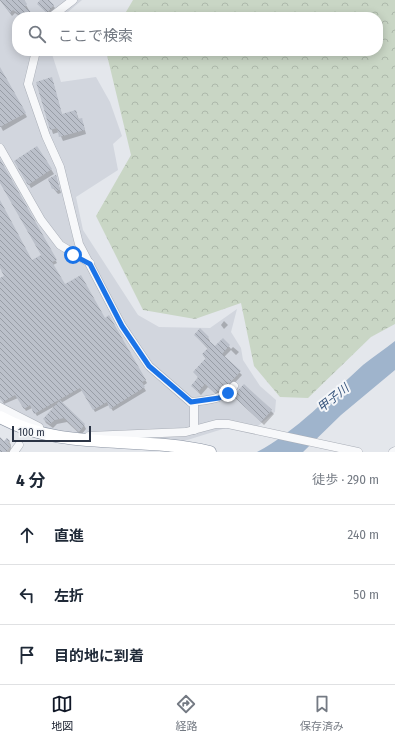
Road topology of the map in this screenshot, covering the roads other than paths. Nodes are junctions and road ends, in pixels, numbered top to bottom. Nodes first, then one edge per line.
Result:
1 (73, 0) edge
2 (57, 12) edge
3 (35, 56) edge
4 (0, 148) edge
5 (90, 264) junction
6 (234, 386) dead end
7 (191, 402) junction
8 (0, 407) edge
9 (0, 417) edge
10 (0, 424) edge
11 (194, 430) junction
12 (20, 445) dead end
13 (14, 452) edge
14 (185, 452) edge
15 (210, 452) edge
16 (358, 452) edge

1 - 2 street
3 - 5 street
4 - 5 street
5 - 7 street
6 - 7 street
7 - 11 street
8 - 11 street
9 - 15 highway
10 - 14 highway
11 - 16 street
12 - 13 street

